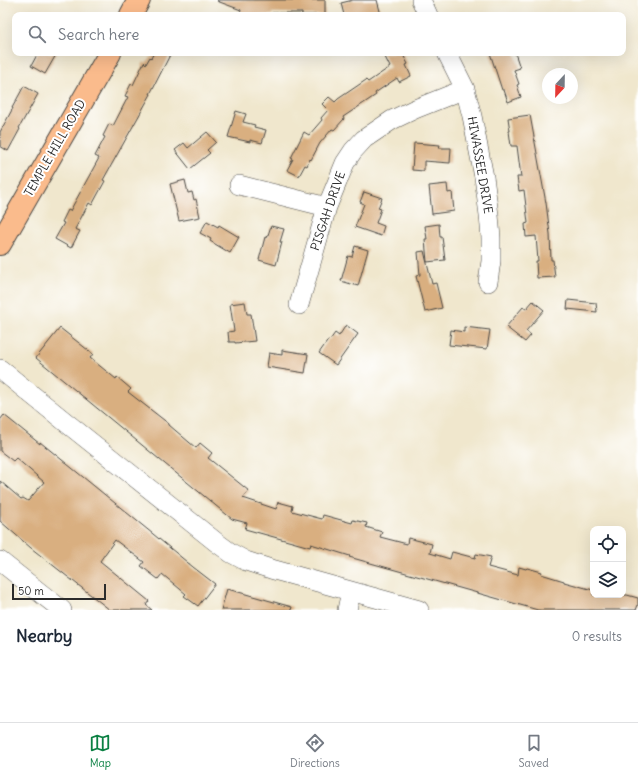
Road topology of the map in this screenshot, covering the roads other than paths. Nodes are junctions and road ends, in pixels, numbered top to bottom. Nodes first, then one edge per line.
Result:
1 (139, 0) edge
2 (421, 0) edge
3 (133, 12) edge
4 (427, 12) edge
5 (108, 56) edge
6 (448, 56) edge
7 (465, 89) junction
8 (239, 185) dead end
9 (327, 207) junction
10 (0, 244) edge
11 (488, 282) dead end
12 (299, 305) dead end
13 (0, 370) edge
14 (0, 561) edge
15 (351, 591) junction
16 (62, 610) edge
17 (347, 610) edge
18 (419, 610) edge

1 - 3 main road
2 - 4 street
5 - 10 main road, TEMPLE HILL ROAD
6 - 7 street, HIWASSEE DRIVE
7 - 9 street, PISGAH DRIVE
7 - 11 street, HIWASSEE DRIVE
8 - 9 street
9 - 12 street, PISGAH DRIVE
13 - 15 street
14 - 16 street
15 - 17 street
15 - 18 street

